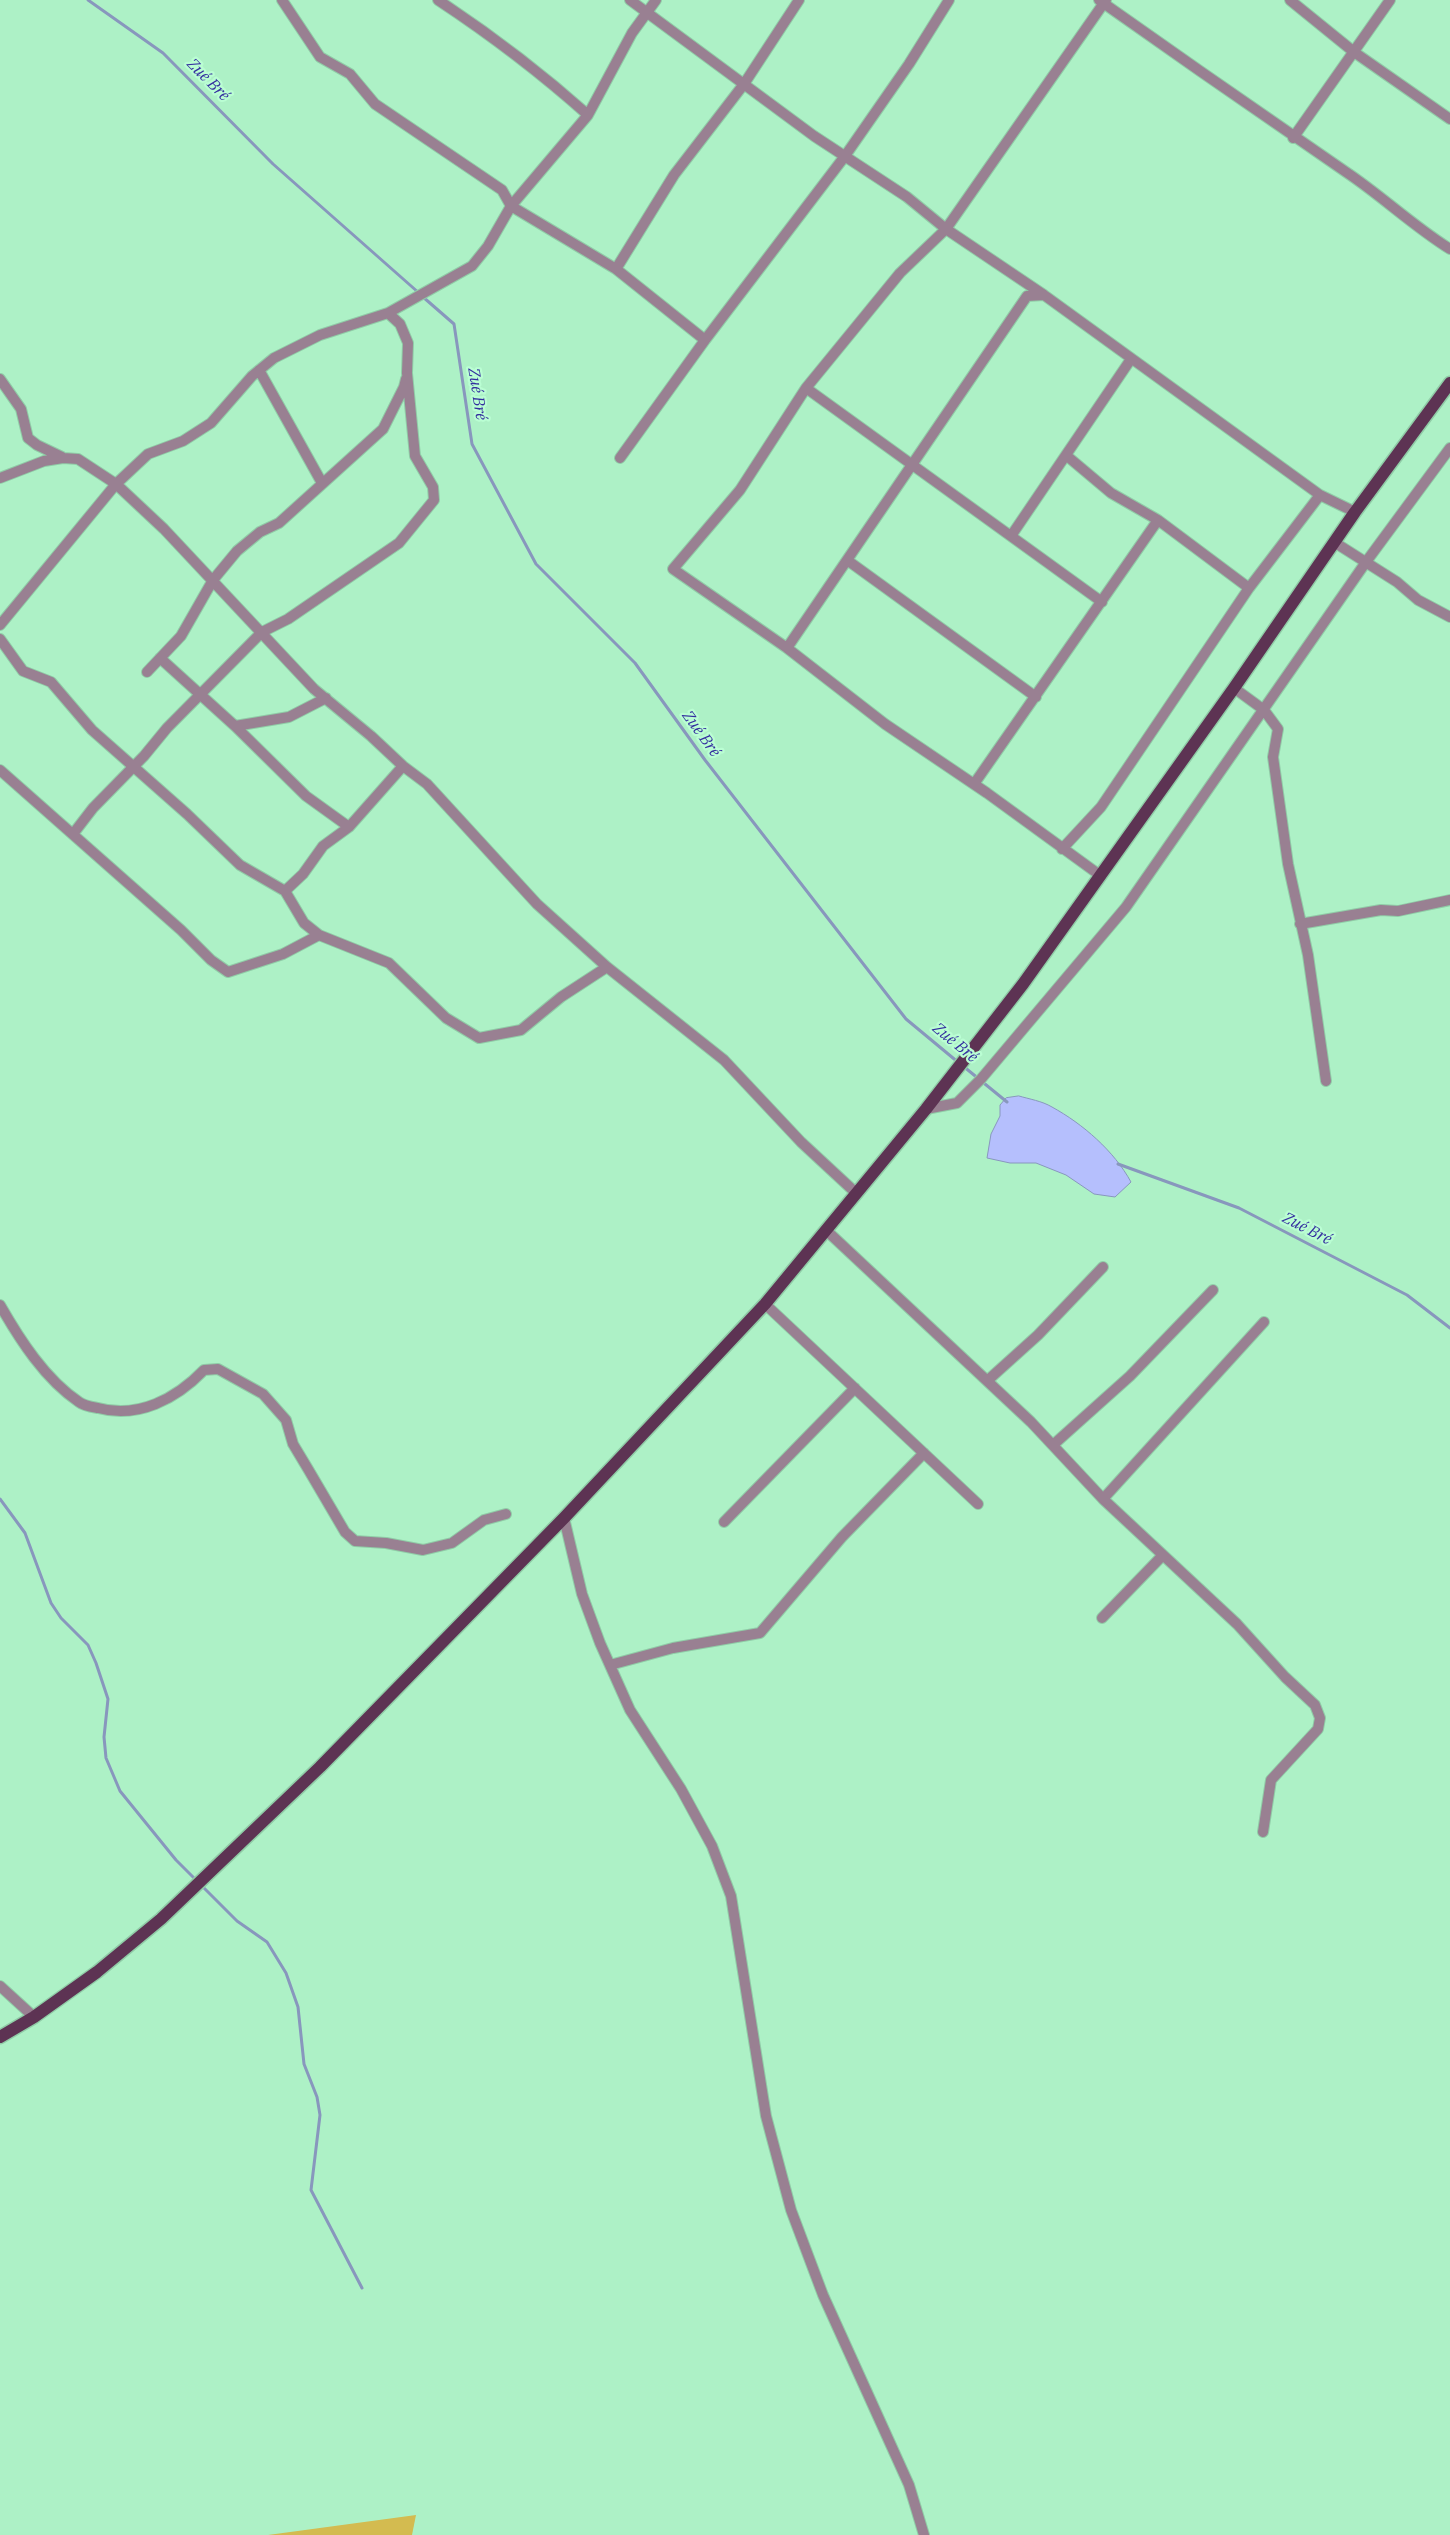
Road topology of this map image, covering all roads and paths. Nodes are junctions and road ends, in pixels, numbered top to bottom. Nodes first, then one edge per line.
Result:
1 (282, 0) edge
2 (438, 0) edge
3 (630, 0) edge
4 (656, 0) edge
5 (799, 0) edge
6 (949, 0) edge
7 (1290, 0) edge
8 (1390, 0) edge
9 (1103, 1) edge
10 (646, 13) junction
11 (1354, 52) junction
12 (744, 84) junction
13 (588, 115) junction
14 (1450, 119) edge
15 (1293, 138) junction
16 (845, 156) junction
17 (511, 206) junction
18 (946, 230) junction
19 (1450, 249) edge
20 (616, 269) junction
21 (1044, 295) junction
22 (388, 313) junction
23 (705, 340) junction
24 (1131, 359) junction
25 (259, 370) junction
26 (407, 373) junction
27 (0, 379) edge
28 (1450, 382) edge
29 (806, 388) junction
30 (1450, 448) edge
31 (1067, 456) junction
32 (63, 458) junction
33 (620, 458) dead end
34 (912, 465) junction
35 (0, 478) edge
36 (322, 483) junction
37 (116, 484) junction
38 (1320, 495) junction
39 (1355, 512) junction
40 (1158, 520) junction
41 (1011, 536) junction
42 (1334, 542) junction
43 (847, 560) junction
44 (1366, 562) junction
45 (213, 580) junction
46 (1249, 588) junction
47 (1102, 602) junction
48 (1450, 617) edge
49 (0, 625) edge
50 (262, 632) junction
51 (0, 639) edge
52 (787, 648) junction
53 (160, 658) junction
54 (146, 672) dead end
55 (1234, 688) junction
56 (200, 695) junction
57 (1036, 697) junction
58 (326, 698) junction
59 (1264, 710) junction
60 (235, 726) junction
61 (133, 766) junction
62 (403, 766) junction
63 (0, 770) edge
64 (974, 784) junction
65 (349, 827) junction
66 (73, 834) junction
67 (1062, 849) junction
68 (1101, 876) junction
69 (286, 891) junction
70 (1450, 900) edge
71 (1300, 924) junction
72 (319, 936) junction
73 (607, 966) junction
74 (1326, 1081) dead end
75 (926, 1109) junction
76 (856, 1193) junction
77 (827, 1231) junction
78 (1103, 1267) dead end
79 (1214, 1290) dead end
80 (766, 1304) junction
81 (0, 1305) edge
82 (1264, 1322) dead end
83 (987, 1381) junction
84 (855, 1388) junction
85 (1052, 1445) junction
86 (924, 1453) junction
87 (1103, 1499) junction
88 (978, 1504) dead end
89 (506, 1514) dead end
90 (564, 1518) junction
91 (724, 1522) dead end
92 (1163, 1555) junction
93 (1102, 1618) dead end
94 (610, 1665) junction
95 (1263, 1832) dead end
96 (0, 1986) edge
97 (34, 2017) junction
98 (0, 2038) edge
99 (924, 2535) edge

1 - 17 street
2 - 13 street
3 - 10 street
4 - 10 street
5 - 12 street
6 - 16 street
7 - 11 street
8 - 11 street
9 - 15 street
9 - 18 street
10 - 12 street
10 - 13 street
11 - 14 street
11 - 15 street
12 - 16 street
12 - 20 street
13 - 17 street
15 - 19 street
16 - 18 street
16 - 23 street
17 - 20 street
17 - 22 street
18 - 21 street
18 - 29 street
20 - 23 street
21 - 24 street
21 - 34 street
22 - 25 street
22 - 26 street
23 - 33 street
24 - 31 street
24 - 38 street
25 - 36 street
25 - 37 street
26 - 36 street
26 - 50 street
27 - 32 street
28 - 39 main road
29 - 34 street
29 - 52 street
30 - 44 street
31 - 40 street
31 - 41 street
32 - 35 street
32 - 37 street
34 - 41 street
34 - 43 street
36 - 45 street
37 - 45 street
37 - 49 street
38 - 39 street
38 - 46 street
39 - 42 main road
40 - 46 street
40 - 47 street
41 - 47 street
42 - 44 street
42 - 55 main road
43 - 52 street
43 - 57 street
44 - 48 street
44 - 59 street
45 - 50 street
45 - 53 street
46 - 67 street
47 - 57 street
50 - 56 street
50 - 58 street
51 - 61 street
52 - 64 street
53 - 54 street
53 - 56 street
55 - 59 street
55 - 68 main road
56 - 60 street
56 - 61 street
57 - 64 street
58 - 60 street
58 - 62 street
59 - 71 street
59 - 75 street
60 - 65 street
61 - 66 street
61 - 69 street
62 - 65 street
62 - 73 street
63 - 66 street
64 - 67 street
65 - 69 street
66 - 72 street
67 - 68 street
68 - 75 main road
69 - 72 street
70 - 71 street
71 - 74 street
72 - 73 street
73 - 76 street
75 - 76 main road
76 - 77 main road
77 - 80 main road
77 - 83 street
78 - 83 street
79 - 85 street
80 - 84 street
80 - 90 main road
81 - 89 street
82 - 87 street
83 - 85 street
84 - 86 street
84 - 91 street
85 - 87 street
86 - 88 street
86 - 94 street
87 - 92 street
90 - 94 street
90 - 97 main road
92 - 93 street
92 - 95 street
94 - 99 street
96 - 97 street
97 - 98 main road

